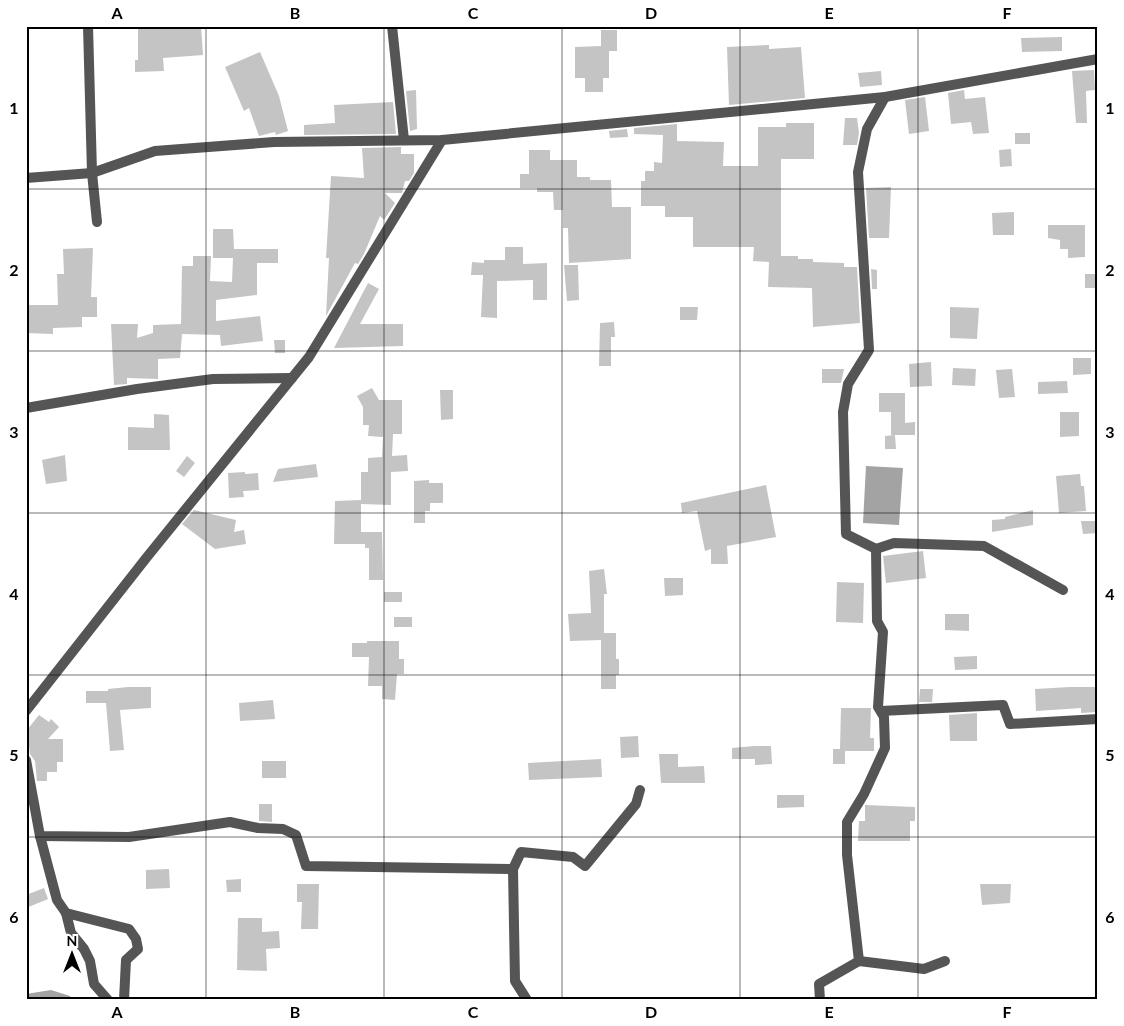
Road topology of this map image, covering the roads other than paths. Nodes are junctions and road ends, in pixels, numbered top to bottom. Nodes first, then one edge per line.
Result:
1 (88, 26) edge
2 (392, 26) edge
3 (1098, 59) edge
4 (885, 96) junction
5 (404, 140) junction
6 (442, 140) junction
7 (92, 173) junction
8 (26, 178) edge
9 (97, 222) dead end
10 (292, 378) junction
11 (26, 408) edge
12 (876, 549) junction
13 (1063, 590) dead end
14 (881, 711) junction
15 (26, 712) edge
16 (1098, 719) edge
17 (26, 760) edge
18 (640, 790) dead end
19 (40, 836) junction
20 (513, 869) junction
21 (66, 913) junction
22 (859, 961) junction
23 (945, 961) dead end
24 (108, 1000) edge
25 (124, 1000) edge
26 (527, 1000) edge
27 (820, 1000) edge

1 - 7 street
2 - 5 street
3 - 4 street
4 - 6 street
4 - 12 street
5 - 6 street
5 - 7 street
6 - 10 street
7 - 8 street
7 - 9 street
10 - 11 street
10 - 15 street
12 - 13 street
12 - 14 street
14 - 16 street
14 - 22 street
17 - 19 street
18 - 20 street
19 - 20 street
19 - 21 street
20 - 26 street
21 - 24 street
21 - 25 street
22 - 23 street
22 - 27 street

